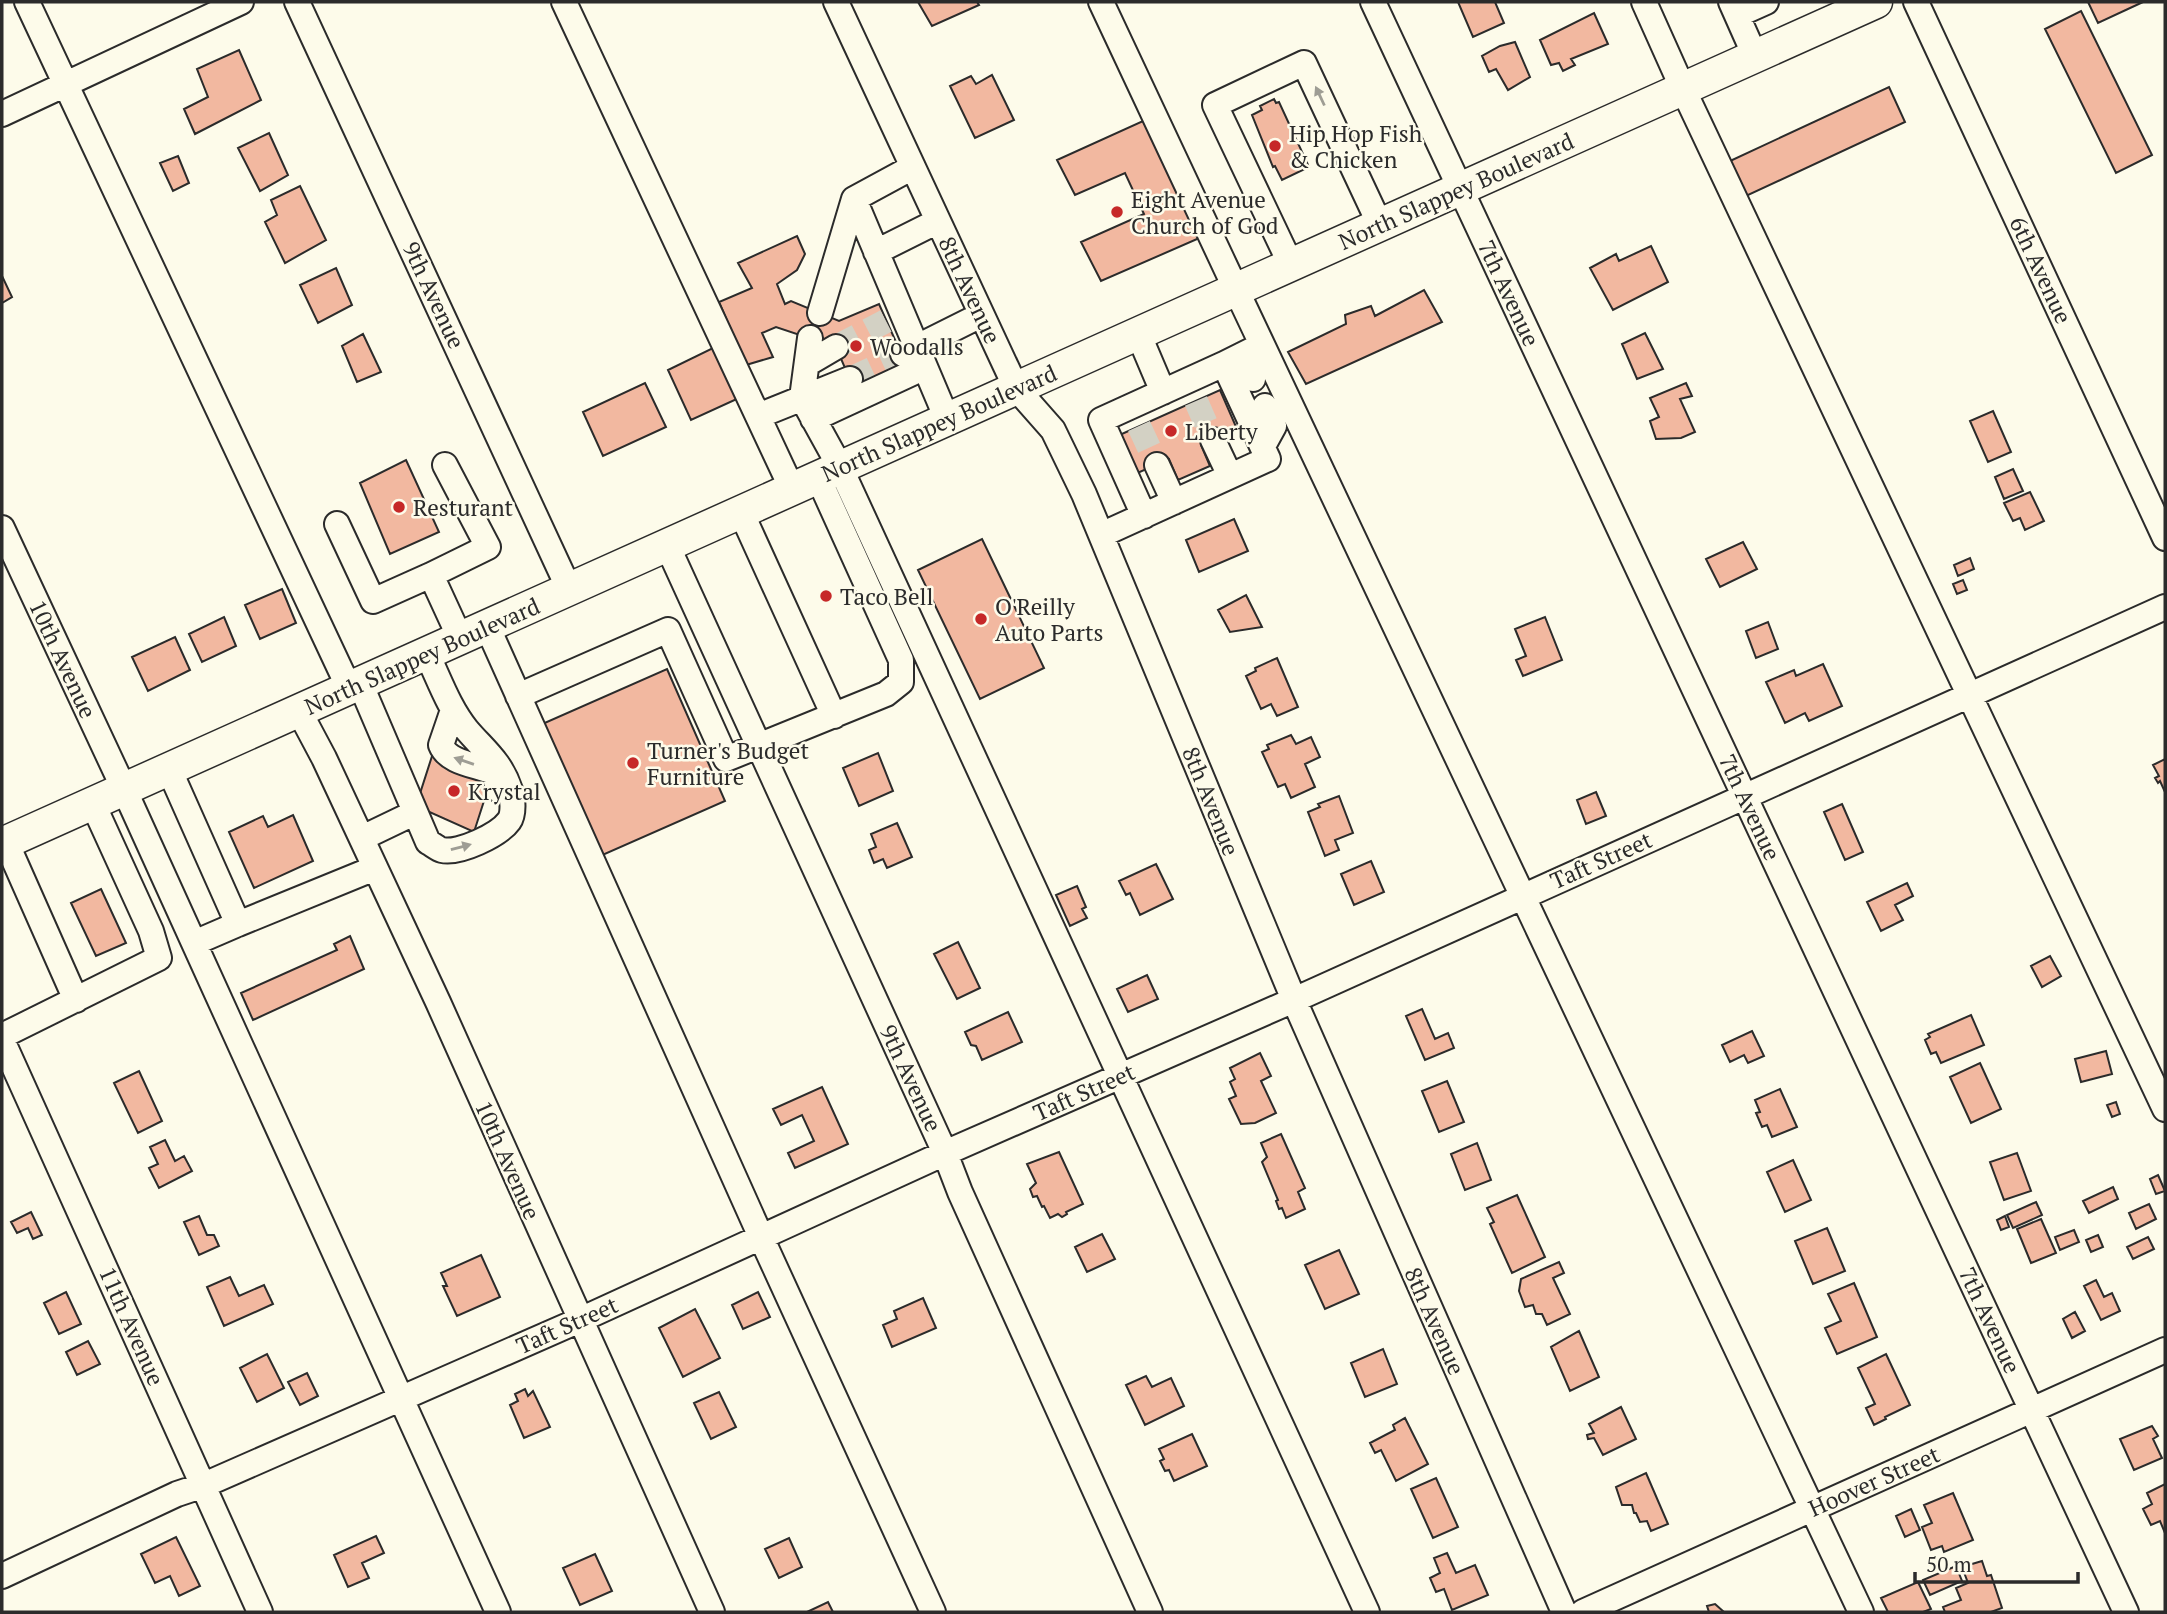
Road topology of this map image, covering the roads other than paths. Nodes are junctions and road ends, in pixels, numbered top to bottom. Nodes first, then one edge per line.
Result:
1 (27, 2) edge
2 (241, 2) edge
3 (297, 2) edge
4 (564, 2) edge
5 (836, 2) edge
6 (1101, 2) edge
7 (1373, 2) edge
8 (1644, 2) edge
9 (1766, 2) edge
10 (1876, 2) edge
11 (1916, 2) edge
12 (1734, 9) edge
13 (1838, 10) edge
14 (1755, 56) junction
15 (66, 84) junction
16 (1683, 89) junction
17 (2, 114) edge
18 (913, 167) junction
19 (1460, 189) junction
20 (854, 199) junction
21 (937, 221) junction
22 (1380, 225) junction
23 (876, 251) junction
24 (1291, 265) junction
25 (1235, 290) junction
26 (820, 313) dead end
27 (981, 314) junction
28 (1138, 334) junction
29 (810, 338) dead end
30 (836, 347) tunnel mouth
31 (1242, 354) junction
32 (914, 356) junction
33 (807, 364) junction
34 (850, 379) tunnel mouth
35 (1252, 379) dead end
36 (1016, 388) junction
37 (1163, 392) junction
38 (1265, 406) dead end
39 (808, 409) junction
40 (758, 416) junction
41 (947, 419) junction
42 (1213, 440) tunnel mouth
43 (1263, 446) junction
44 (445, 464) dead end
45 (1157, 465) tunnel mouth
46 (1230, 476) junction
47 (817, 478) junction
48 (1174, 502) junction
49 (741, 512) junction
50 (1144, 516) junction
51 (337, 524) dead end
52 (2, 528) edge
53 (1101, 535) junction
54 (2165, 538) edge
55 (667, 545) junction
56 (431, 575) junction
57 (569, 589) junction
58 (2165, 607) edge
59 (473, 632) junction
60 (427, 654) junction
61 (355, 686) junction
62 (518, 696) junction
63 (1970, 696) junction
64 (299, 711) junction
65 (834, 716) junction
66 (758, 747) junction
67 (169, 769) junction
68 (124, 789) junction
69 (1745, 797) junction
70 (93, 804) junction
71 (414, 813) junction
72 (362, 838) junction
73 (4, 843) edge
74 (375, 868) junction
75 (1525, 895) junction
76 (239, 923) junction
77 (194, 943) junction
78 (76, 1000) junction
79 (1294, 1000) junction
80 (2, 1038) edge
81 (1121, 1076) junction
82 (2165, 1109) edge
83 (945, 1153) junction
84 (761, 1237) junction
85 (580, 1320) junction
86 (2165, 1350) edge
87 (402, 1398) junction
88 (2032, 1409) junction
89 (204, 1485) junction
90 (1813, 1508) junction
91 (2, 1576) edge
92 (260, 1612) edge
93 (498, 1612) edge
94 (712, 1612) edge
95 (933, 1612) edge
96 (1150, 1612) edge
97 (1367, 1612) edge
98 (1563, 1612) edge
99 (1583, 1612) edge
100 (1861, 1612) edge
101 (2126, 1612) edge

1 - 15 street
2 - 15 street
3 - 57 street, 9th Avenue
4 - 40 street
5 - 18 street, 8th Avenue
6 - 25 street
7 - 19 street, 7th Avenue
8 - 16 street
9 - 12 street
10 - 13 main road, North Slappey Boulevard
11 - 54 street, 6th Avenue
12 - 14 street
13 - 14 main road, North Slappey Boulevard
14 - 16 main road, North Slappey Boulevard
15 - 17 street
15 - 61 street
16 - 19 main road, North Slappey Boulevard
16 - 63 street
18 - 20 street
18 - 21 street, 8th Avenue
19 - 22 main road, North Slappey Boulevard
19 - 69 street, 7th Avenue
20 - 23 street
20 - 26 street
21 - 23 street
21 - 27 street, 8th Avenue
22 - 24 main road, North Slappey Boulevard
22 -> 24 street
23 - 32 street
24 - 25 main road, North Slappey Boulevard
25 - 28 main road, North Slappey Boulevard
25 - 31 street
27 - 32 street
27 - 36 street, 8th Avenue
28 - 36 main road, North Slappey Boulevard
28 - 37 street
29 - 33 street
30 - 33 street
31 - 35 street
31 - 37 street
31 - 43 street
31 - 75 street
32 - 39 street
32 - 41 street
33 - 39 street
34 - 39 street
36 - 41 main road, North Slappey Boulevard
36 - 53 street, 8th Avenue
37 - 50 street
38 - 43 street
39 - 40 street
39 - 47 street
40 - 47 street
41 - 47 main road, North Slappey Boulevard
42 - 46 street
43 - 46 street
44 - 56 street
45 - 48 street
46 - 48 street
47 - 49 main road, North Slappey Boulevard
47 - 65 street
47 - 81 street
48 - 50 street
49 - 55 main road, North Slappey Boulevard
49 - 65 street
50 - 53 street
51 - 56 street
52 - 68 street, 10th Avenue
53 - 79 street, 8th Avenue
55 - 57 main road, North Slappey Boulevard
55 - 66 street, 9th Avenue
56 - 59 street
57 - 59 main road, North Slappey Boulevard
58 - 63 street, Taft Street
59 - 60 main road, North Slappey Boulevard
59 - 62 street
60 - 61 main road, North Slappey Boulevard
71 -> 60 street
61 - 64 main road, North Slappey Boulevard
61 - 71 street
62 - 66 street
62 - 84 street
63 - 69 street, Taft Street
63 - 82 street
64 - 67 main road, North Slappey Boulevard
64 - 72 street, 10th Avenue
65 - 66 street
66 - 83 street, 9th Avenue
67 - 68 main road, North Slappey Boulevard
67 - 76 street
68 - 70 main road, North Slappey Boulevard
68 - 77 street, 10th Avenue
69 - 75 street, Taft Street
69 - 88 street, 7th Avenue
70 - 73 main road, North Slappey Boulevard
70 - 78 street
71 - 72 street
72 - 74 street, 10th Avenue
73 - 78 street
74 - 76 street
74 - 85 street, 10th Avenue
75 - 79 street, Taft Street
75 - 90 street
76 - 77 street
77 - 87 street, 10th Avenue
78 - 80 street
79 - 81 street, Taft Street
79 - 98 street, 8th Avenue
80 - 89 street, 11th Avenue
81 - 83 street, Taft Street
81 - 97 street
83 - 84 street, Taft Street
83 - 96 street, 9th Avenue
84 - 85 street, Taft Street
84 - 95 street
85 - 87 street, Taft Street
85 - 94 street, 10th Avenue
86 - 88 street, Hoover Street
87 - 89 street, Taft Street
87 - 93 street, 10th Avenue
88 - 90 street, Hoover Street
88 - 101 street, 7th Avenue
89 - 91 street, Taft Street
89 - 92 street, 11th Avenue
90 - 99 street, Hoover Street
90 - 100 street

